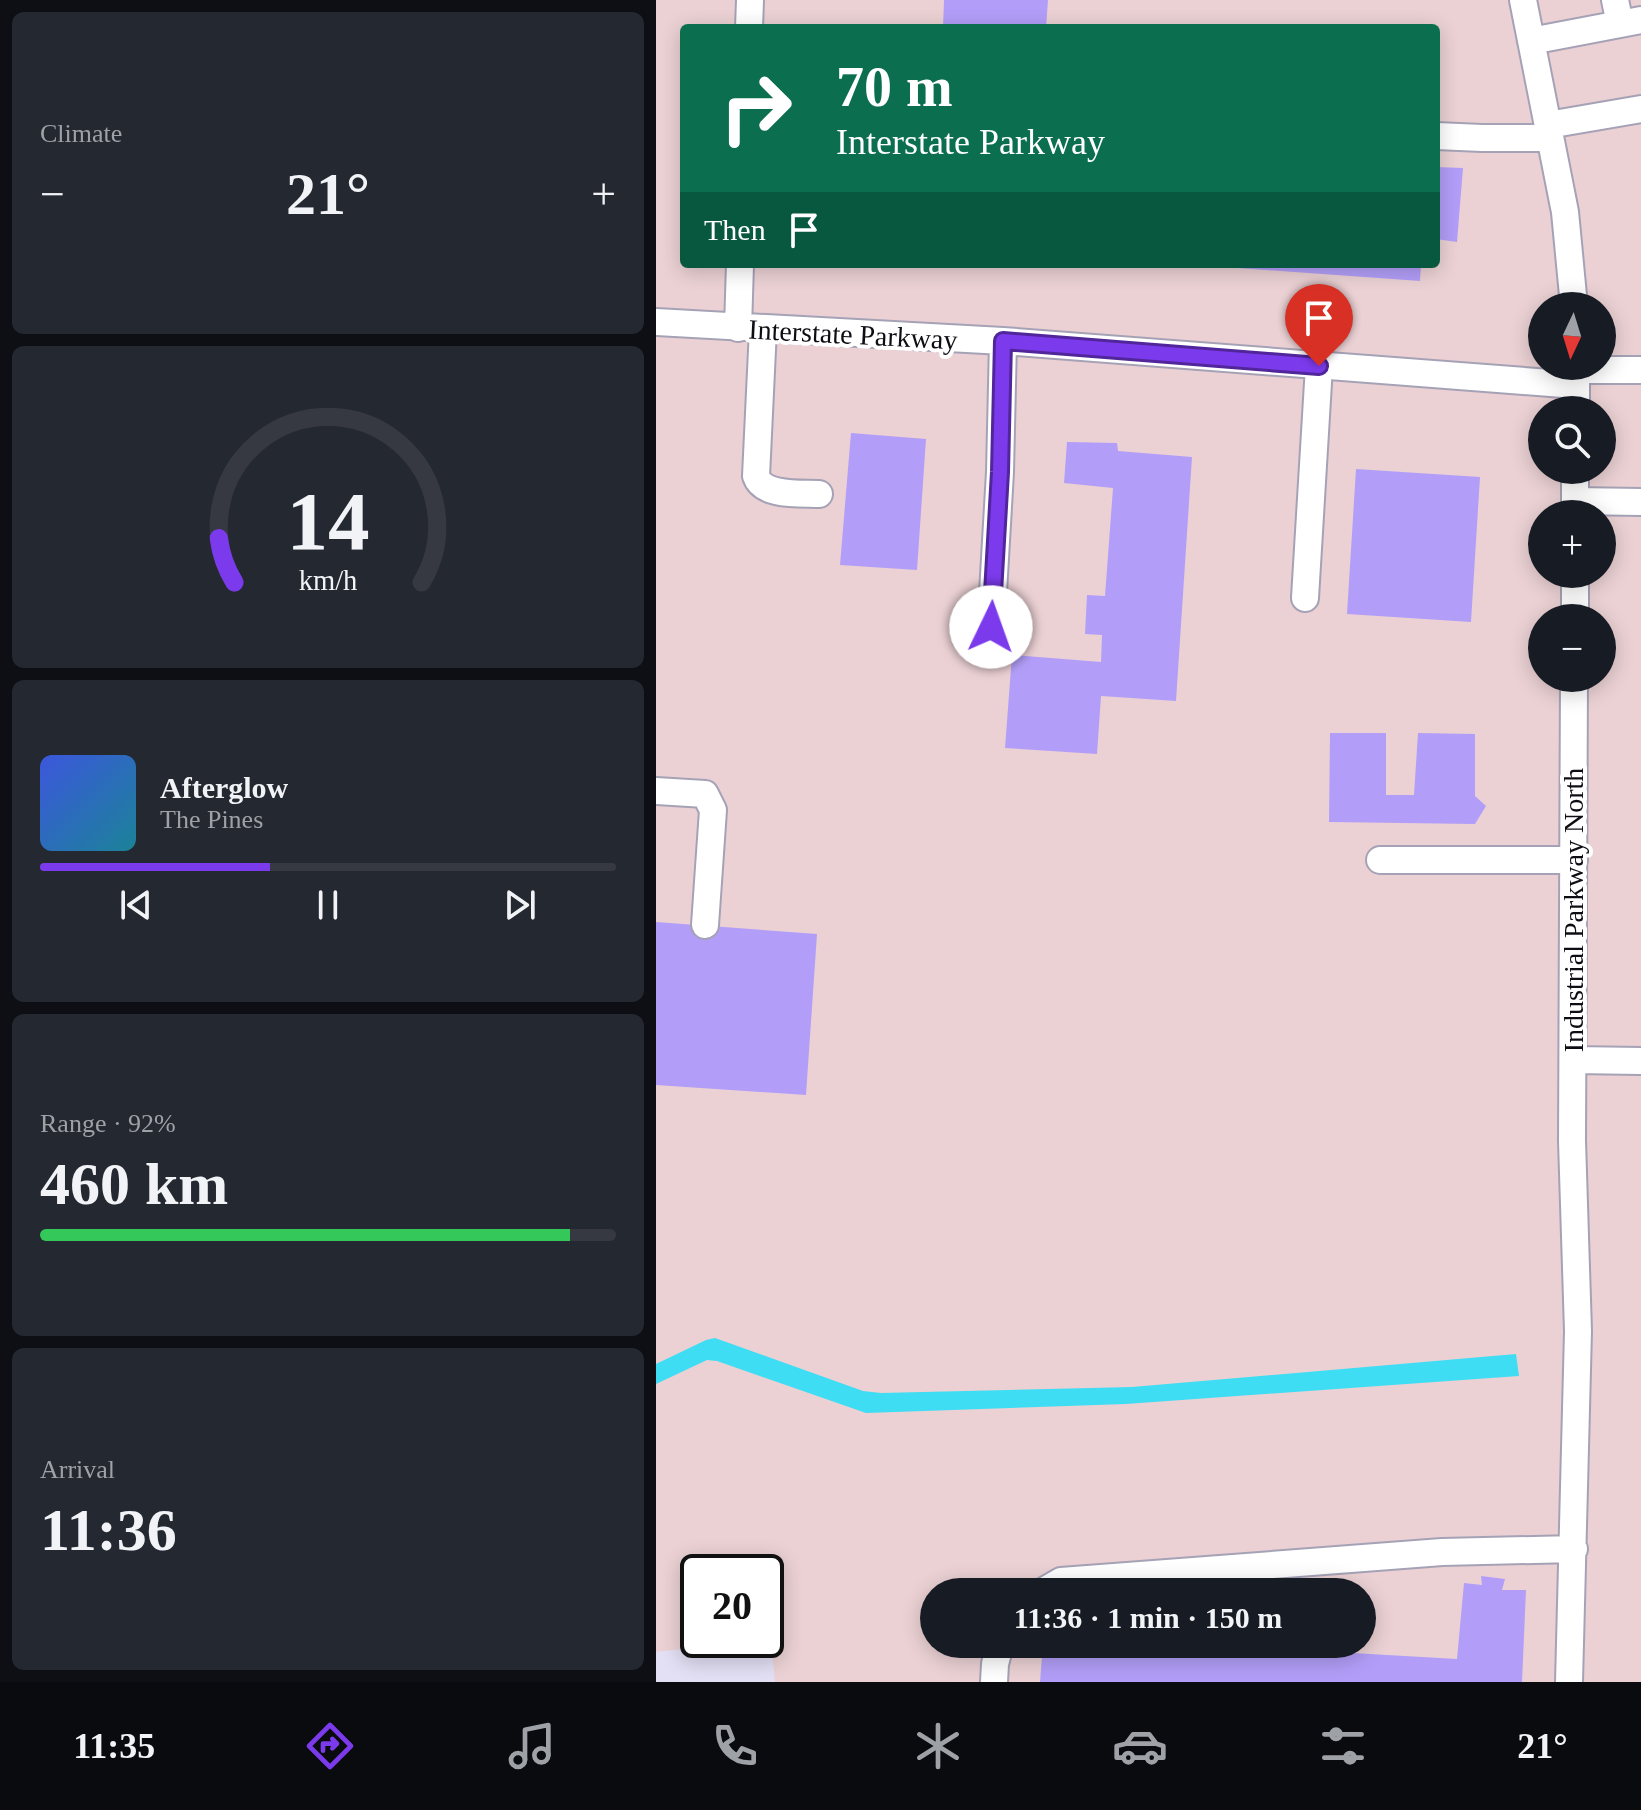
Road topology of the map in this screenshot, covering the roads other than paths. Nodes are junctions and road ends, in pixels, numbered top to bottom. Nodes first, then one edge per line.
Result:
1 (750, 0) edge
2 (1523, 0) edge
3 (1625, 15) edge
4 (749, 24) edge
5 (1531, 41) junction
6 (1641, 109) edge
7 (1549, 132) junction
8 (1440, 136) edge
9 (741, 268) edge
10 (1573, 292) edge
11 (656, 322) edge
12 (750, 328) junction
13 (1003, 341) junction
14 (1319, 366) junction
15 (1641, 370) edge
16 (1576, 383) edge
17 (819, 494) dead end
18 (1641, 502) edge
19 (1616, 504) edge
20 (1305, 598) dead end
21 (991, 627) dead end
22 (1574, 692) edge
23 (656, 791) edge
24 (1380, 860) dead end
25 (1574, 860) junction
26 (705, 925) dead end
27 (1573, 1060) junction
28 (1641, 1061) edge
29 (1574, 1549) junction
30 (1101, 1578) edge
31 (996, 1658) edge
32 (994, 1682) edge
33 (1569, 1682) edge

1 - 4 street
2 - 5 street
3 - 5 street
5 - 7 street
6 - 7 street
7 - 8 street
7 - 10 street
9 - 12 street
11 - 12 street, Interstate Parkway
12 - 13 street, Interstate Parkway
12 - 17 street
13 - 14 street, Interstate Parkway
13 - 21 street
14 - 16 street, Interstate Parkway
14 - 20 street
15 - 16 street, Interstate Parkway
18 - 19 street
22 - 25 street, Industrial Parkway North
23 - 26 street
24 - 25 street
25 - 27 street, Industrial Parkway North
27 - 28 street
27 - 29 street, Industrial Parkway North
29 - 30 street
29 - 33 street, Industrial Parkway North
31 - 32 street

